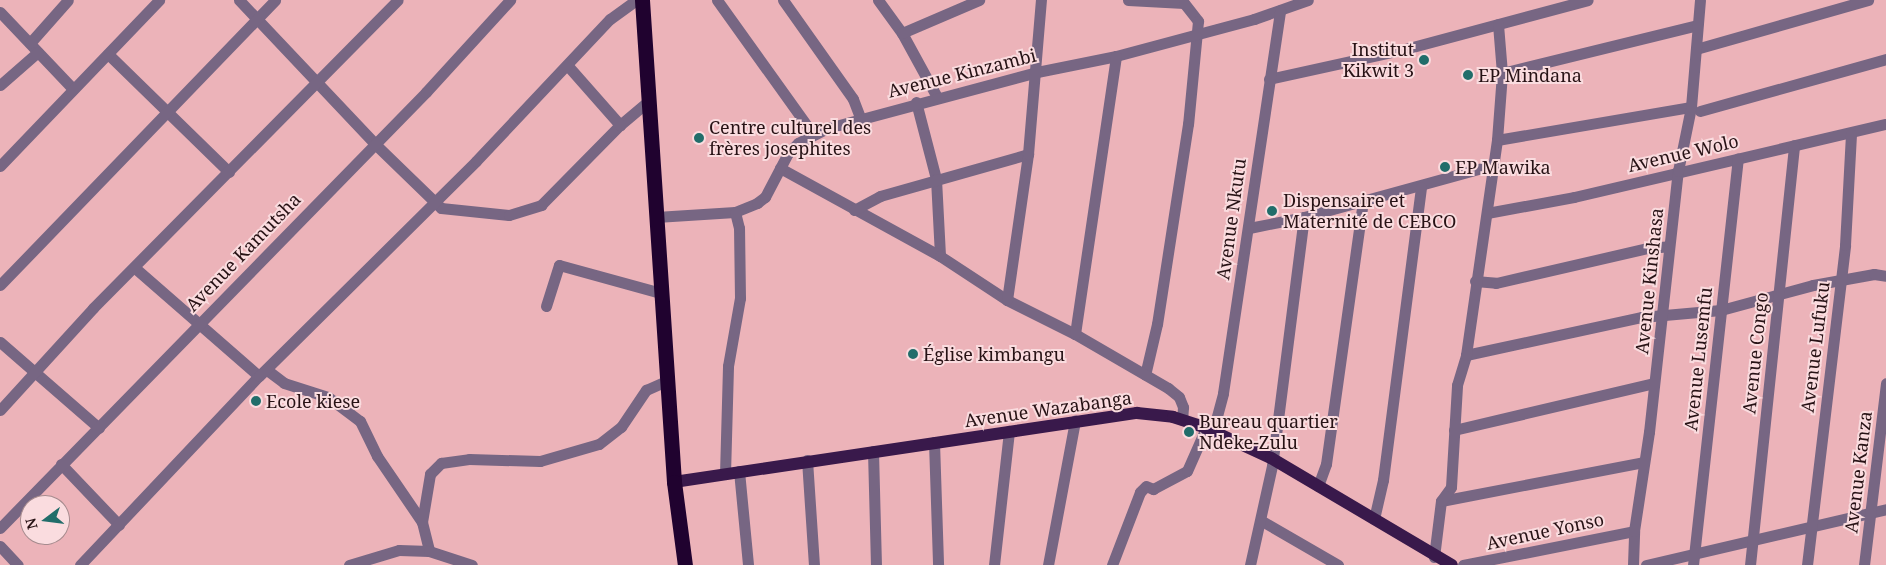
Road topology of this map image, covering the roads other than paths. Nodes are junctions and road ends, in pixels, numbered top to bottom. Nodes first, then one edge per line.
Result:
1 (68, 0) edge
2 (159, 0) edge
3 (240, 0) edge
4 (275, 0) edge
5 (398, 0) edge
6 (510, 0) edge
7 (717, 0) edge
8 (783, 0) edge
9 (878, 0) edge
10 (1041, 0) edge
11 (1128, 0) edge
12 (1308, 0) edge
13 (1588, 0) edge
14 (1700, 0) edge
15 (1868, 0) edge
16 (641, 1) edge
17 (972, 1) edge
18 (1292, 2) edge
19 (1280, 10) junction
20 (0, 12) edge
21 (256, 19) junction
22 (1498, 24) junction
23 (1697, 25) junction
24 (1197, 32) junction
25 (902, 33) junction
26 (34, 47) junction
27 (1696, 50) junction
28 (108, 54) junction
29 (1116, 56) junction
30 (1886, 59) edge
31 (568, 66) junction
32 (1037, 72) junction
33 (1502, 74) junction
34 (1269, 79) junction
35 (317, 83) junction
36 (0, 85) edge
37 (73, 89) junction
38 (937, 97) junction
39 (649, 101) junction
40 (916, 102) junction
41 (1695, 109) junction
42 (168, 113) junction
43 (860, 117) junction
44 (1886, 124) edge
45 (620, 125) junction
46 (813, 134) junction
47 (1851, 134) junction
48 (1497, 140) junction
49 (374, 143) junction
50 (1794, 145) junction
51 (1028, 154) junction
52 (1738, 158) junction
53 (1493, 165) junction
54 (0, 166) edge
55 (780, 168) junction
56 (1678, 171) junction
57 (229, 172) junction
58 (936, 179) junction
59 (1420, 187) junction
60 (1363, 201) junction
61 (434, 203) junction
62 (854, 210) junction
63 (735, 212) junction
64 (1487, 213) junction
65 (656, 217) junction
66 (1304, 217) junction
67 (1249, 228) junction
68 (1670, 246) junction
69 (940, 256) junction
70 (135, 268) junction
71 (1886, 276) edge
72 (1841, 280) junction
73 (1474, 281) junction
74 (0, 285) edge
75 (662, 292) junction
76 (1779, 297) junction
77 (1007, 300) junction
78 (546, 306) dead end
79 (1721, 310) junction
80 (1663, 316) junction
81 (200, 323) junction
82 (1075, 334) junction
83 (0, 342) edge
84 (1466, 355) junction
85 (35, 373) junction
86 (263, 373) junction
87 (1146, 375) junction
88 (668, 380) junction
89 (1654, 383) junction
90 (1886, 383) edge
91 (0, 410) edge
92 (1182, 420) junction
93 (1075, 422) junction
94 (98, 428) junction
95 (1210, 429) junction
96 (1454, 430) junction
97 (1010, 431) junction
98 (934, 442) junction
99 (873, 451) junction
100 (1271, 458) junction
101 (807, 460) junction
102 (1644, 462) junction
103 (61, 464) junction
104 (739, 471) junction
105 (726, 474) junction
106 (674, 482) junction
107 (1318, 486) junction
108 (1441, 501) junction
109 (1886, 509) edge
110 (1872, 512) junction
111 (1374, 519) junction
112 (1262, 521) junction
113 (422, 522) junction
114 (119, 525) junction
115 (1811, 527) junction
116 (0, 528) edge
117 (1634, 531) junction
118 (1753, 541) junction
119 (0, 546) edge
120 (429, 551) junction
121 (1694, 553) junction
122 (1434, 557) junction
123 (18, 565) edge
124 (80, 565) edge
125 (349, 565) edge
126 (472, 565) edge
127 (685, 565) edge
128 (748, 565) edge
129 (814, 565) edge
130 (876, 565) edge
131 (938, 565) edge
132 (994, 565) edge
133 (1048, 565) edge
134 (1112, 565) edge
135 (1250, 565) edge
136 (1338, 565) edge
137 (1452, 565) edge
138 (1463, 565) edge
139 (1633, 565) edge
140 (1646, 565) edge
141 (1693, 565) edge
142 (1750, 565) edge
143 (1807, 565) edge
144 (1864, 565) edge

1 - 26 street
2 - 28 street
3 - 21 street
4 - 21 street
5 - 35 street
6 - 49 street, Avenue Kamutsha
7 - 46 street
8 - 43 street
9 - 25 street
10 - 32 street
11 - 24 street
12 - 18 street, Avenue Kinzambi
13 - 22 street
14 - 23 street, Avenue Kinshasa
15 - 27 street
16 - 31 street
16 - 39 highway
17 - 25 street
18 - 19 street, Avenue Kinzambi
19 - 24 street, Avenue Kinzambi
19 - 34 street, Avenue Nkutu
20 - 26 street
21 - 35 street
21 - 42 street
22 - 33 street
22 - 34 street
23 - 27 street, Avenue Kinshasa
23 - 33 street
24 - 29 street, Avenue Kinzambi
24 - 87 street
25 - 38 street
26 - 36 street
26 - 37 street
27 - 41 street, Avenue Kinshasa
28 - 37 street
28 - 42 street
29 - 32 street, Avenue Kinzambi
29 - 82 street
30 - 41 street
31 - 45 street
31 - 61 street
32 - 38 street, Avenue Kinzambi
32 - 51 street
33 - 48 street
34 - 67 street, Avenue Nkutu
35 - 49 street
35 - 57 street
37 - 54 street
38 - 40 street, Avenue Kinzambi
39 - 45 street
39 - 65 highway
40 - 43 street, Avenue Kinzambi
40 - 58 street
41 - 48 street
41 - 56 street, Avenue Kinshasa
42 - 57 street
42 - 74 street
43 - 46 street, Avenue Kinzambi
44 - 47 street, Avenue Wolo
45 - 61 street
46 - 55 street, Avenue Kinzambi
47 - 50 street, Avenue Wolo
47 - 72 street, Avenue Lufuku
48 - 53 street
49 - 61 street
49 - 81 street, Avenue Kamutsha
50 - 52 street, Avenue Wolo
50 - 76 street, Avenue Congo
51 - 58 street
51 - 77 street
52 - 56 street, Avenue Wolo
52 - 79 street, Avenue Lusemfu
53 - 59 street
53 - 64 street
55 - 62 street
55 - 63 street, Avenue Kinzambi
56 - 64 street, Avenue Wolo
56 - 68 street, Avenue Kinshasa
57 - 70 street
58 - 62 street
58 - 69 street
59 - 60 street
59 - 111 street
60 - 66 street
60 - 107 street
61 - 86 street
62 - 69 street
63 - 65 street, Avenue Kinzambi
63 - 105 street
64 - 73 street
65 - 75 highway
66 - 67 street
66 - 100 street
67 - 95 street, Avenue Nkutu
68 - 73 street
68 - 80 street, Avenue Kinshasa
69 - 77 street
70 - 81 street
70 - 85 street
71 - 72 street
72 - 76 street
72 - 115 street, Avenue Lufuku
73 - 84 street
75 - 78 street
75 - 88 highway
76 - 79 street
76 - 118 street, Avenue Congo
77 - 82 street
79 - 80 street
79 - 121 street, Avenue Lusemfu
80 - 84 street
80 - 89 street, Avenue Kinshasa
81 - 86 street
81 - 94 street, Avenue Kamutsha
82 - 87 street
83 - 85 street
84 - 96 street
85 - 91 street
85 - 94 street
86 - 113 street
86 - 114 street
87 - 92 street
88 - 106 highway
88 - 113 street
89 - 96 street
89 - 102 street, Avenue Kinshasa
90 - 110 street, Avenue Kanza
92 - 93 main road, Avenue Wazabanga
92 - 95 main road, Avenue Wazabanga
93 - 97 main road, Avenue Wazabanga
93 - 133 street
94 - 103 street, Avenue Kamutsha
95 - 100 main road, Avenue Wazabanga
95 - 134 street, Avenue Nkutu
96 - 108 street
97 - 98 main road, Avenue Wazabanga
97 - 132 street
98 - 99 main road, Avenue Wazabanga
98 - 131 street
99 - 101 main road, Avenue Wazabanga
99 - 130 street
100 - 107 main road, Avenue Wazabanga
100 - 112 street
101 - 104 main road, Avenue Wazabanga
101 - 129 street
102 - 108 street
102 - 117 street, Avenue Kinshasa
103 - 114 street
103 - 116 street, Avenue Kamutsha
104 - 105 main road, Avenue Wazabanga
104 - 128 street
105 - 106 main road, Avenue Wazabanga
106 - 127 highway
107 - 111 main road, Avenue Wazabanga
108 - 122 street
109 - 110 street
110 - 115 street
110 - 144 street, Avenue Kanza
111 - 122 main road, Avenue Wazabanga
112 - 135 street
112 - 136 street
113 - 120 street
114 - 124 street
115 - 118 street
115 - 143 street, Avenue Lufuku
117 - 138 street, Avenue Yonso
117 - 139 street, Avenue Kinshasa
118 - 121 street
118 - 142 street, Avenue Congo
119 - 123 street
120 - 125 street
120 - 126 street
121 - 140 street
121 - 141 street, Avenue Lusemfu
122 - 137 main road, Avenue Wazabanga

